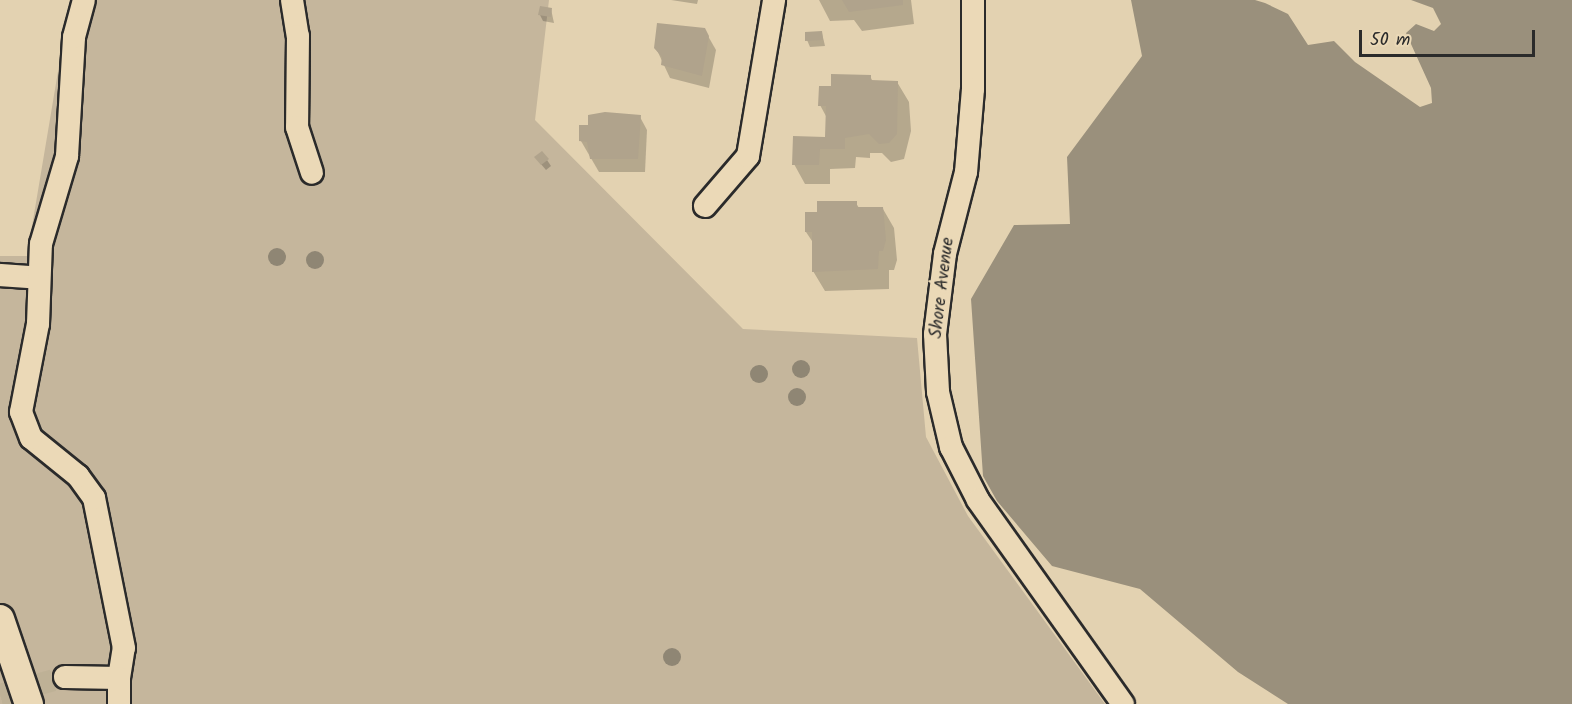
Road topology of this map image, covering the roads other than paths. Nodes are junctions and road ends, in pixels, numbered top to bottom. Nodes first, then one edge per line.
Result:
1 (84, 0) edge
2 (292, 0) edge
3 (774, 0) edge
4 (973, 0) edge
5 (312, 173) dead end
6 (705, 206) dead end
7 (0, 275) edge
8 (39, 278) junction
9 (0, 619) edge
10 (65, 677) tunnel mouth
11 (119, 678) junction
12 (29, 704) edge
13 (119, 704) edge
14 (1124, 704) edge

1 - 8 street
2 - 5 street
3 - 6 street
4 - 14 street, Shore Avenue
7 - 8 street
8 - 11 street
9 - 12 main road
10 - 11 street
11 - 13 street

